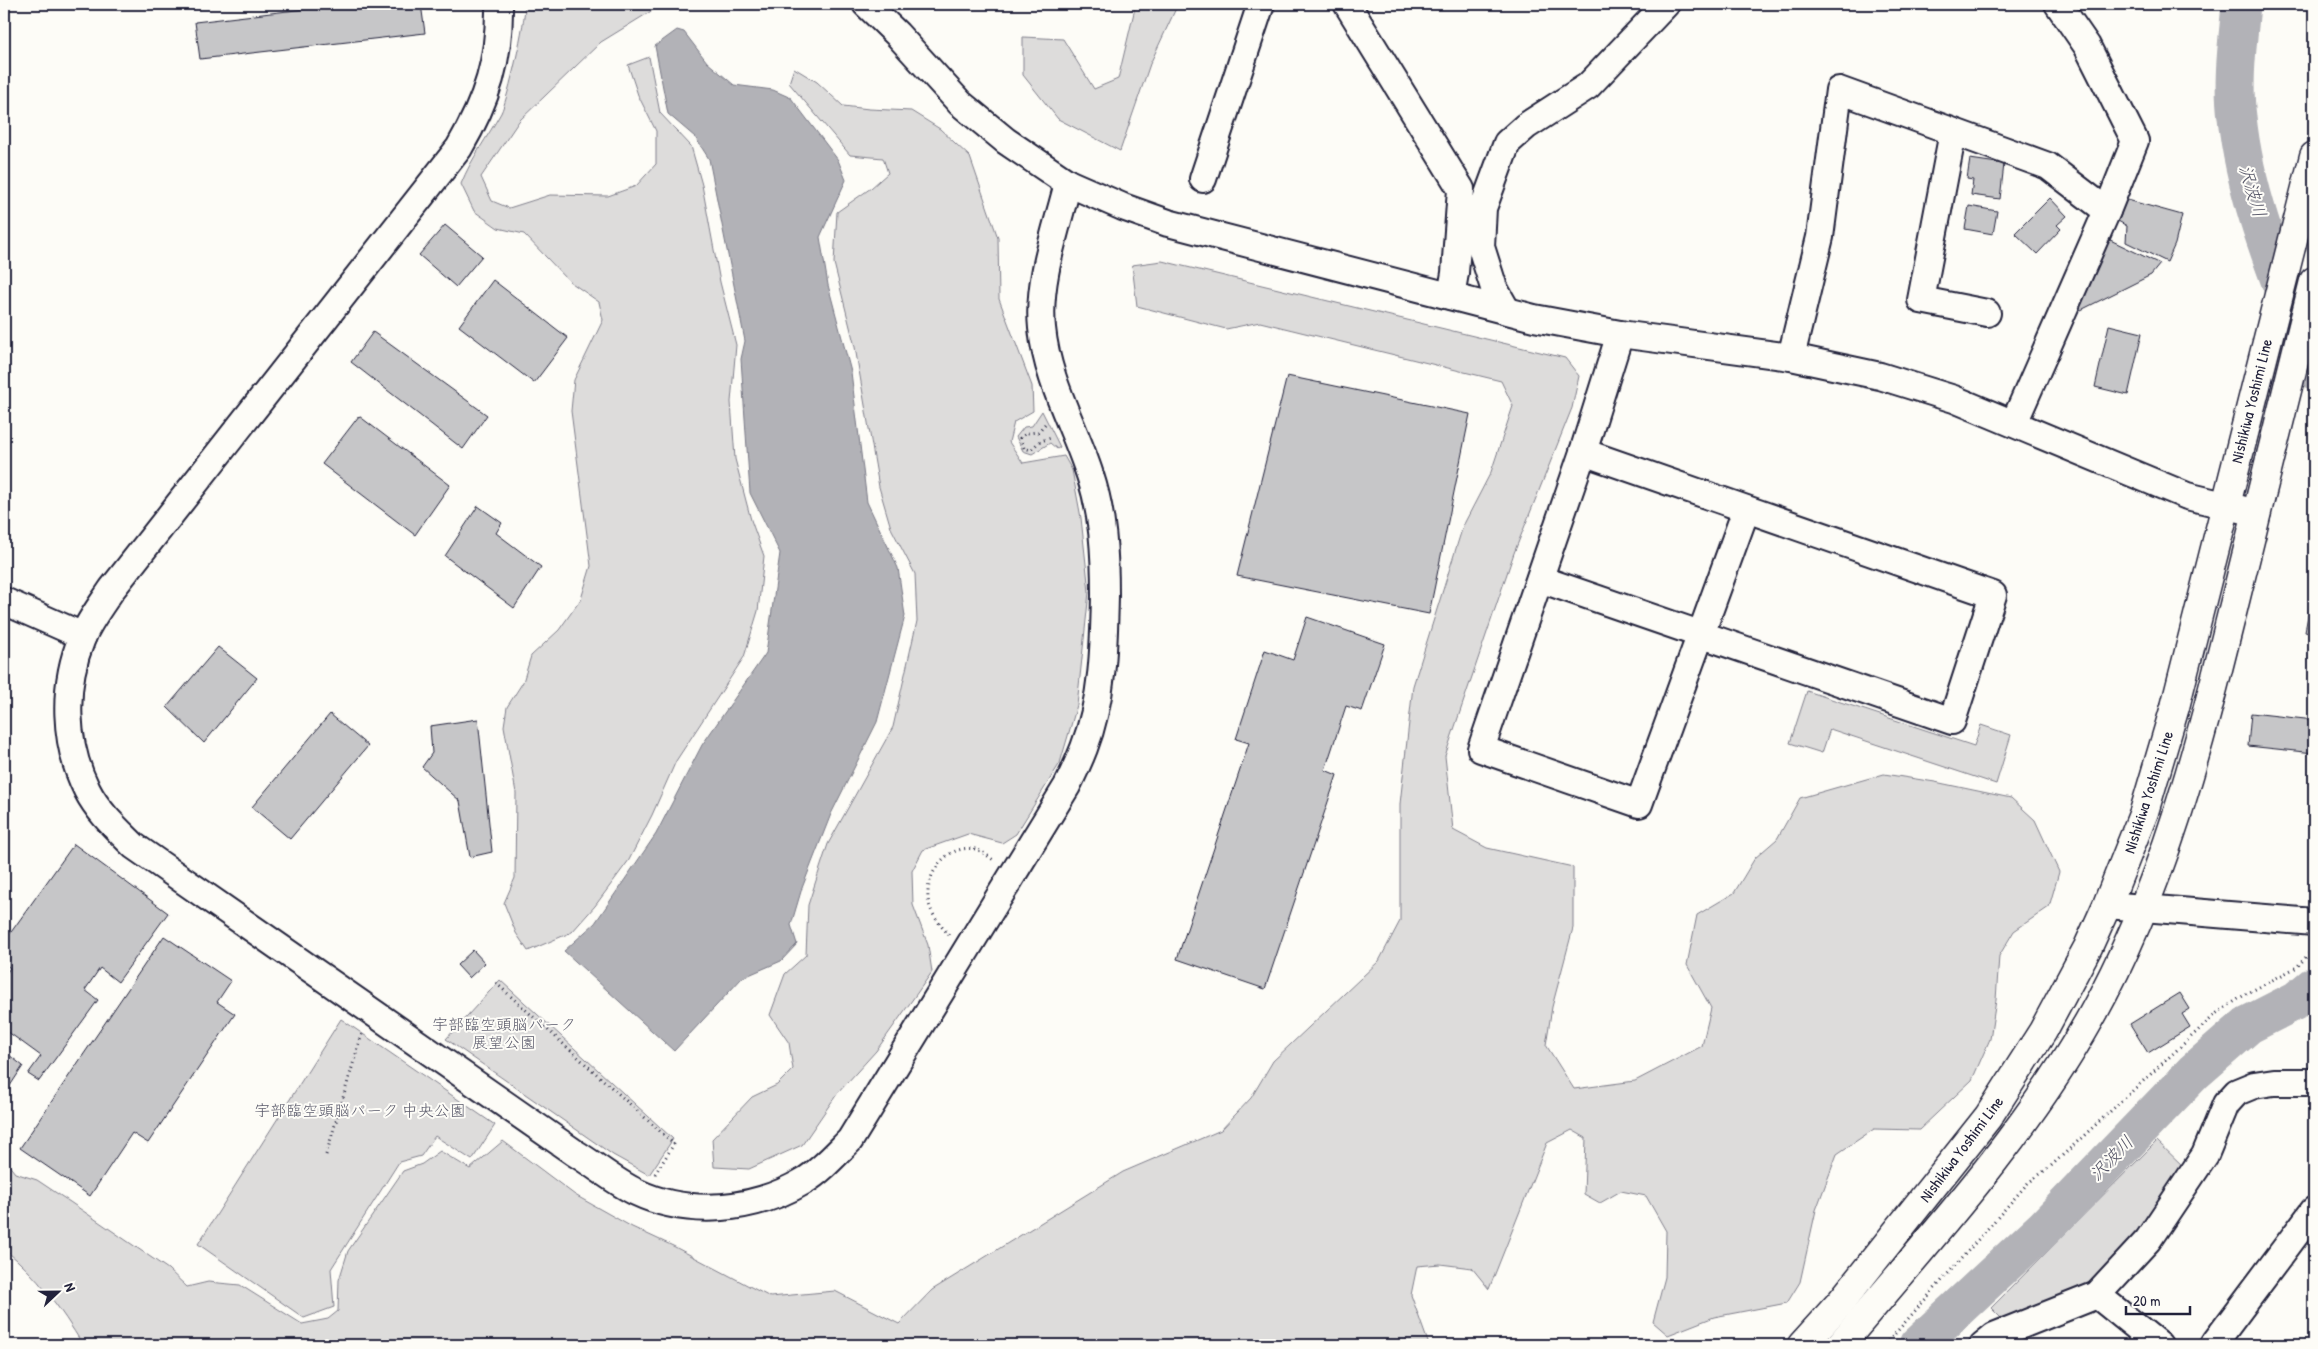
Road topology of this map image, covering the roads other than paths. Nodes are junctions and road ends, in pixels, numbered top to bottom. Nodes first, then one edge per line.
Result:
1 (499, 4) edge
2 (866, 4) edge
3 (1261, 4) edge
4 (1666, 4) edge
5 (2058, 4) edge
6 (1356, 7) edge
7 (1953, 132) junction
8 (2314, 156) edge
9 (1203, 179) dead end
10 (1068, 183) junction
11 (2106, 211) junction
12 (2312, 289) edge
13 (1452, 296) junction
14 (1508, 311) junction
15 (1987, 313) dead end
16 (1620, 334) junction
17 (1791, 357) junction
18 (2014, 424) junction
19 (1583, 452) junction
20 (2224, 506) junction
21 (1746, 510) junction
22 (2258, 513) junction
23 (1540, 579) junction
24 (4, 601) edge
25 (1700, 634) junction
26 (83, 636) junction
27 (2107, 905) junction
28 (2144, 908) junction
29 (2314, 922) edge
30 (2314, 1082) edge
31 (2312, 1221) edge
32 (2096, 1295) junction
33 (1802, 1345) edge
34 (1840, 1345) edge
35 (1983, 1345) edge
36 (2159, 1345) edge
37 (2213, 1345) edge

1 - 26 street
2 - 10 street
3 - 9 street
4 - 14 street
5 - 11 street
6 - 13 street
7 - 11 street
7 - 15 street
7 - 17 street
8 - 20 main road, Nishikiwa Yoshimi Line
10 - 13 street
10 - 26 street
11 - 18 street
12 - 22 main road, Nishikiwa Yoshimi Line
13 - 14 street
14 - 16 street
16 - 17 street
16 - 19 street
17 - 18 street
18 - 20 street
19 - 21 street
19 - 23 street
20 - 22 street
20 - 27 main road, Nishikiwa Yoshimi Line
21 - 25 street
21 - 25 street
22 - 28 main road, Nishikiwa Yoshimi Line
23 - 25 street
23 - 25 street
24 - 26 street
27 - 28 street
27 - 33 main road, Nishikiwa Yoshimi Line
28 - 29 street
28 - 34 main road, Nishikiwa Yoshimi Line
30 - 32 street
31 - 37 street
32 - 35 street
32 - 36 street

